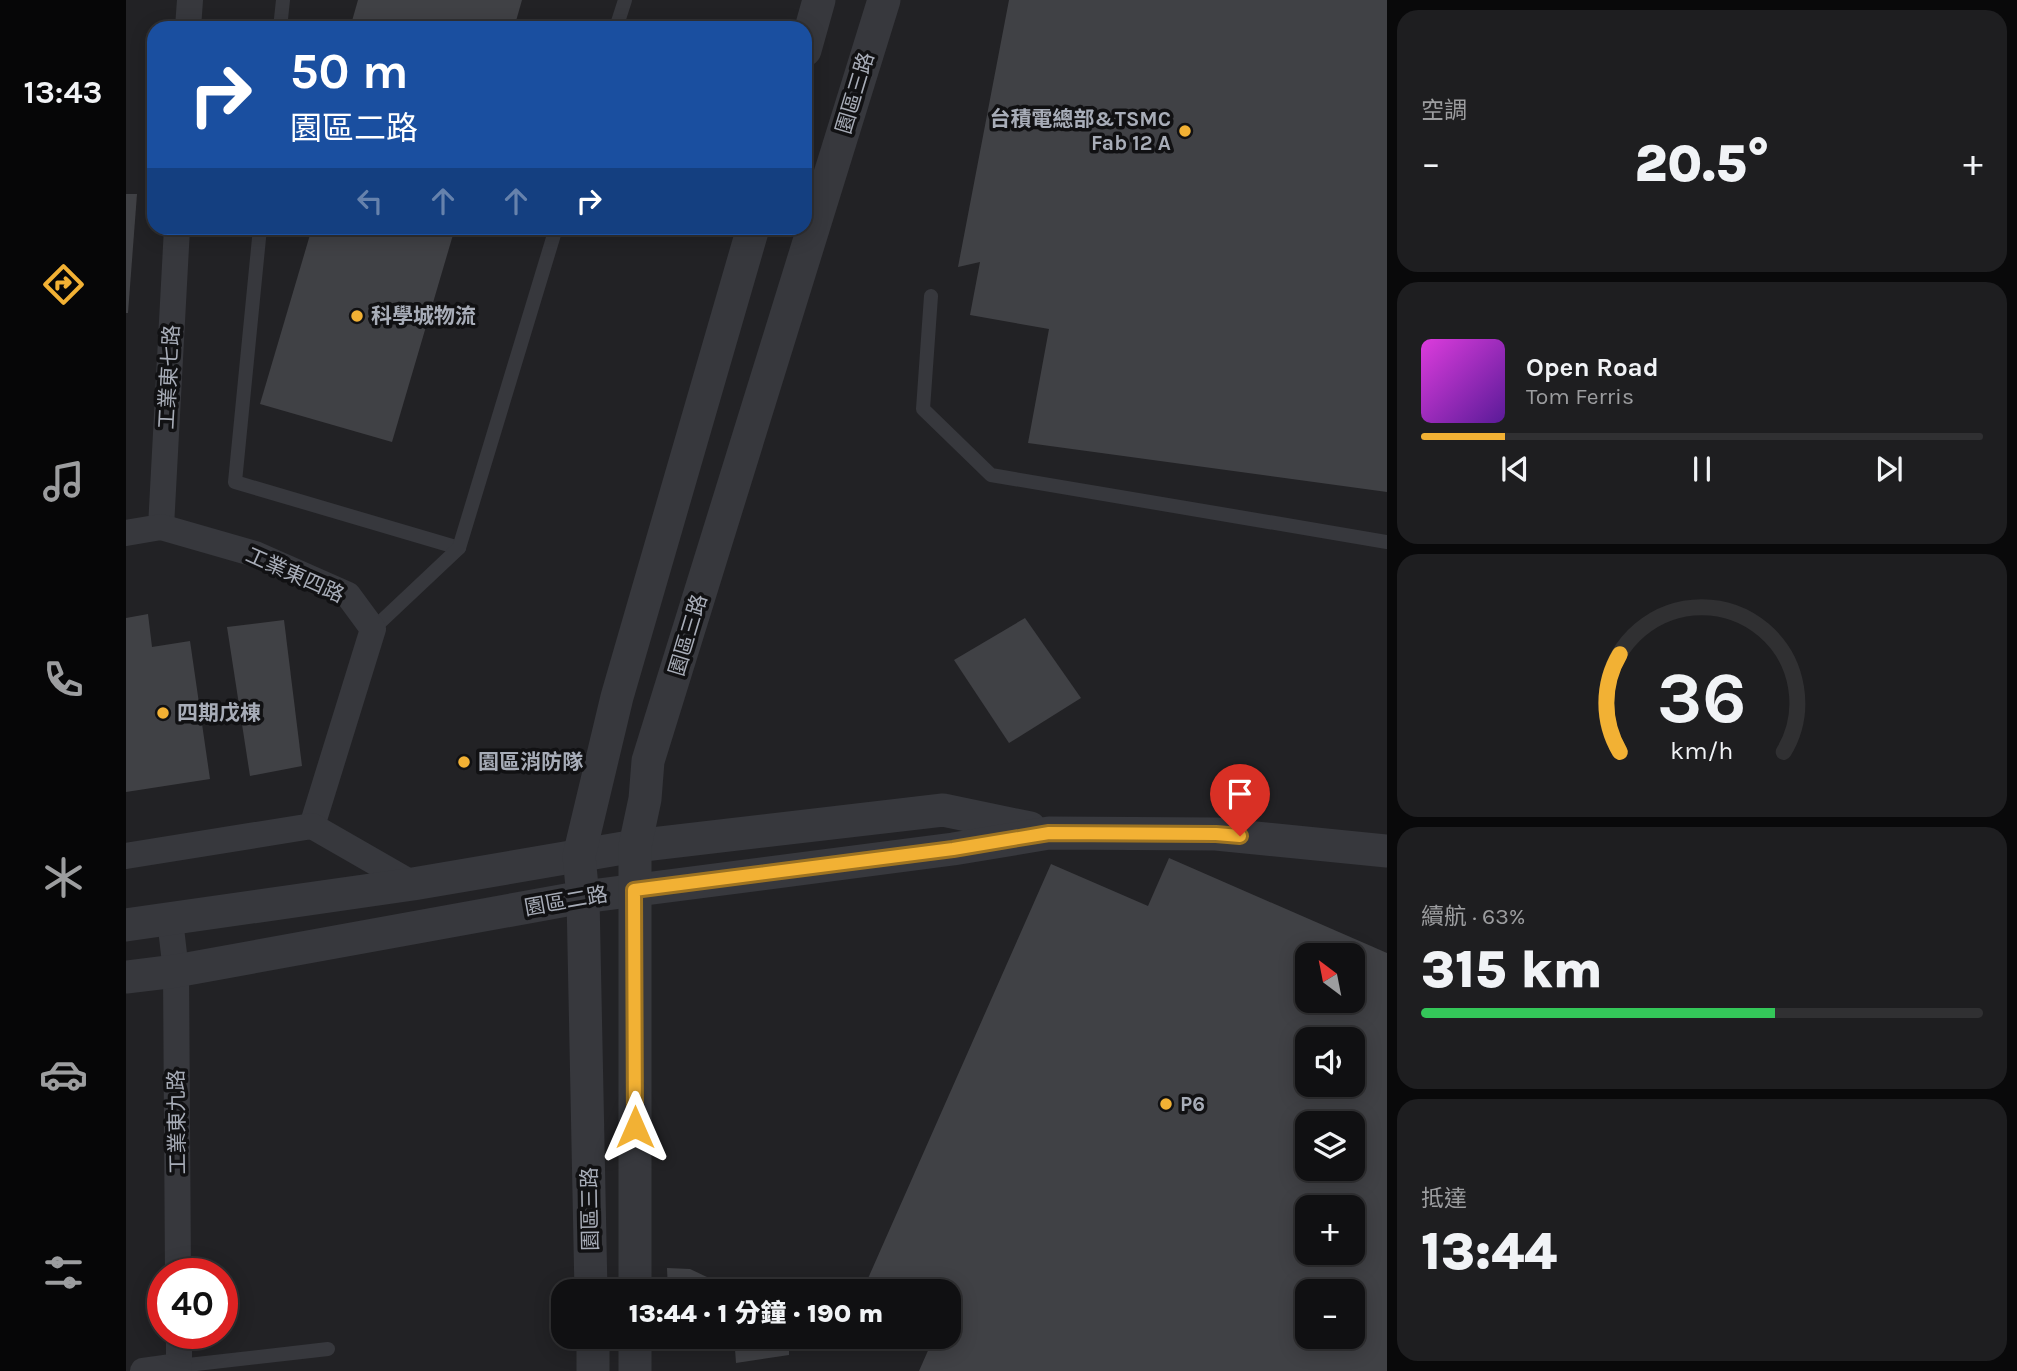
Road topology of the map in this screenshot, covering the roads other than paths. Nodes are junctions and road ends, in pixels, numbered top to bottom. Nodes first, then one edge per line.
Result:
1 (190, 0) edge
2 (283, 0) edge
3 (625, 0) edge
4 (820, 0) edge
5 (884, 0) edge
6 (188, 21) edge
7 (281, 21) edge
8 (618, 21) edge
9 (812, 27) edge
10 (812, 232) edge
11 (177, 235) edge
12 (259, 235) edge
13 (554, 235) edge
14 (751, 235) edge
15 (811, 235) edge
16 (931, 296) dead end
17 (161, 527) junction
18 (126, 533) edge
19 (1387, 542) edge
20 (459, 548) junction
21 (373, 629) junction
22 (312, 826) junction
23 (1049, 833) junction
24 (635, 846) junction
25 (1387, 850) edge
26 (126, 856) edge
27 (579, 856) junction
28 (413, 884) junction
29 (634, 890) junction
30 (583, 897) junction
31 (170, 920) junction
32 (126, 925) edge
33 (176, 971) junction
34 (126, 977) edge
35 (178, 1258) edge
36 (591, 1279) edge
37 (635, 1279) edge
38 (179, 1349) edge
39 (328, 1349) dead end
40 (593, 1349) edge
41 (635, 1349) edge
42 (179, 1368) edge
43 (143, 1371) edge
44 (593, 1371) edge
45 (635, 1371) edge

1 - 6 street
2 - 7 lane
3 - 8 lane
4 - 9 street
5 - 10 street, 園區三路
11 - 17 street, 工業東七路
12 - 20 lane
13 - 20 lane
14 - 27 street, 園區三路
15 - 24 street, 園區三路
16 - 19 lane
17 - 18 street, 工業東四路
17 - 21 street, 工業東四路
20 - 21 lane
21 - 22 street
22 - 26 street
22 - 28 street
23 - 24 street, 園區二路
23 - 25 street, 園區二路
23 - 29 street, 園區二路
24 - 27 street, 園區二路
24 - 29 street, 園區三路
27 - 28 street, 園區二路
27 - 30 street, 園區三路
28 - 31 street, 園區二路
29 - 30 street, 園區二路
29 - 37 street, 園區三路
30 - 33 street, 園區二路
30 - 36 street, 園區三路
31 - 32 street, 園區二路
31 - 33 street, 工業東九路
33 - 34 street, 園區二路
33 - 35 street, 工業東九路
38 - 42 street
39 - 42 lane
40 - 44 street
41 - 45 street
42 - 43 street

